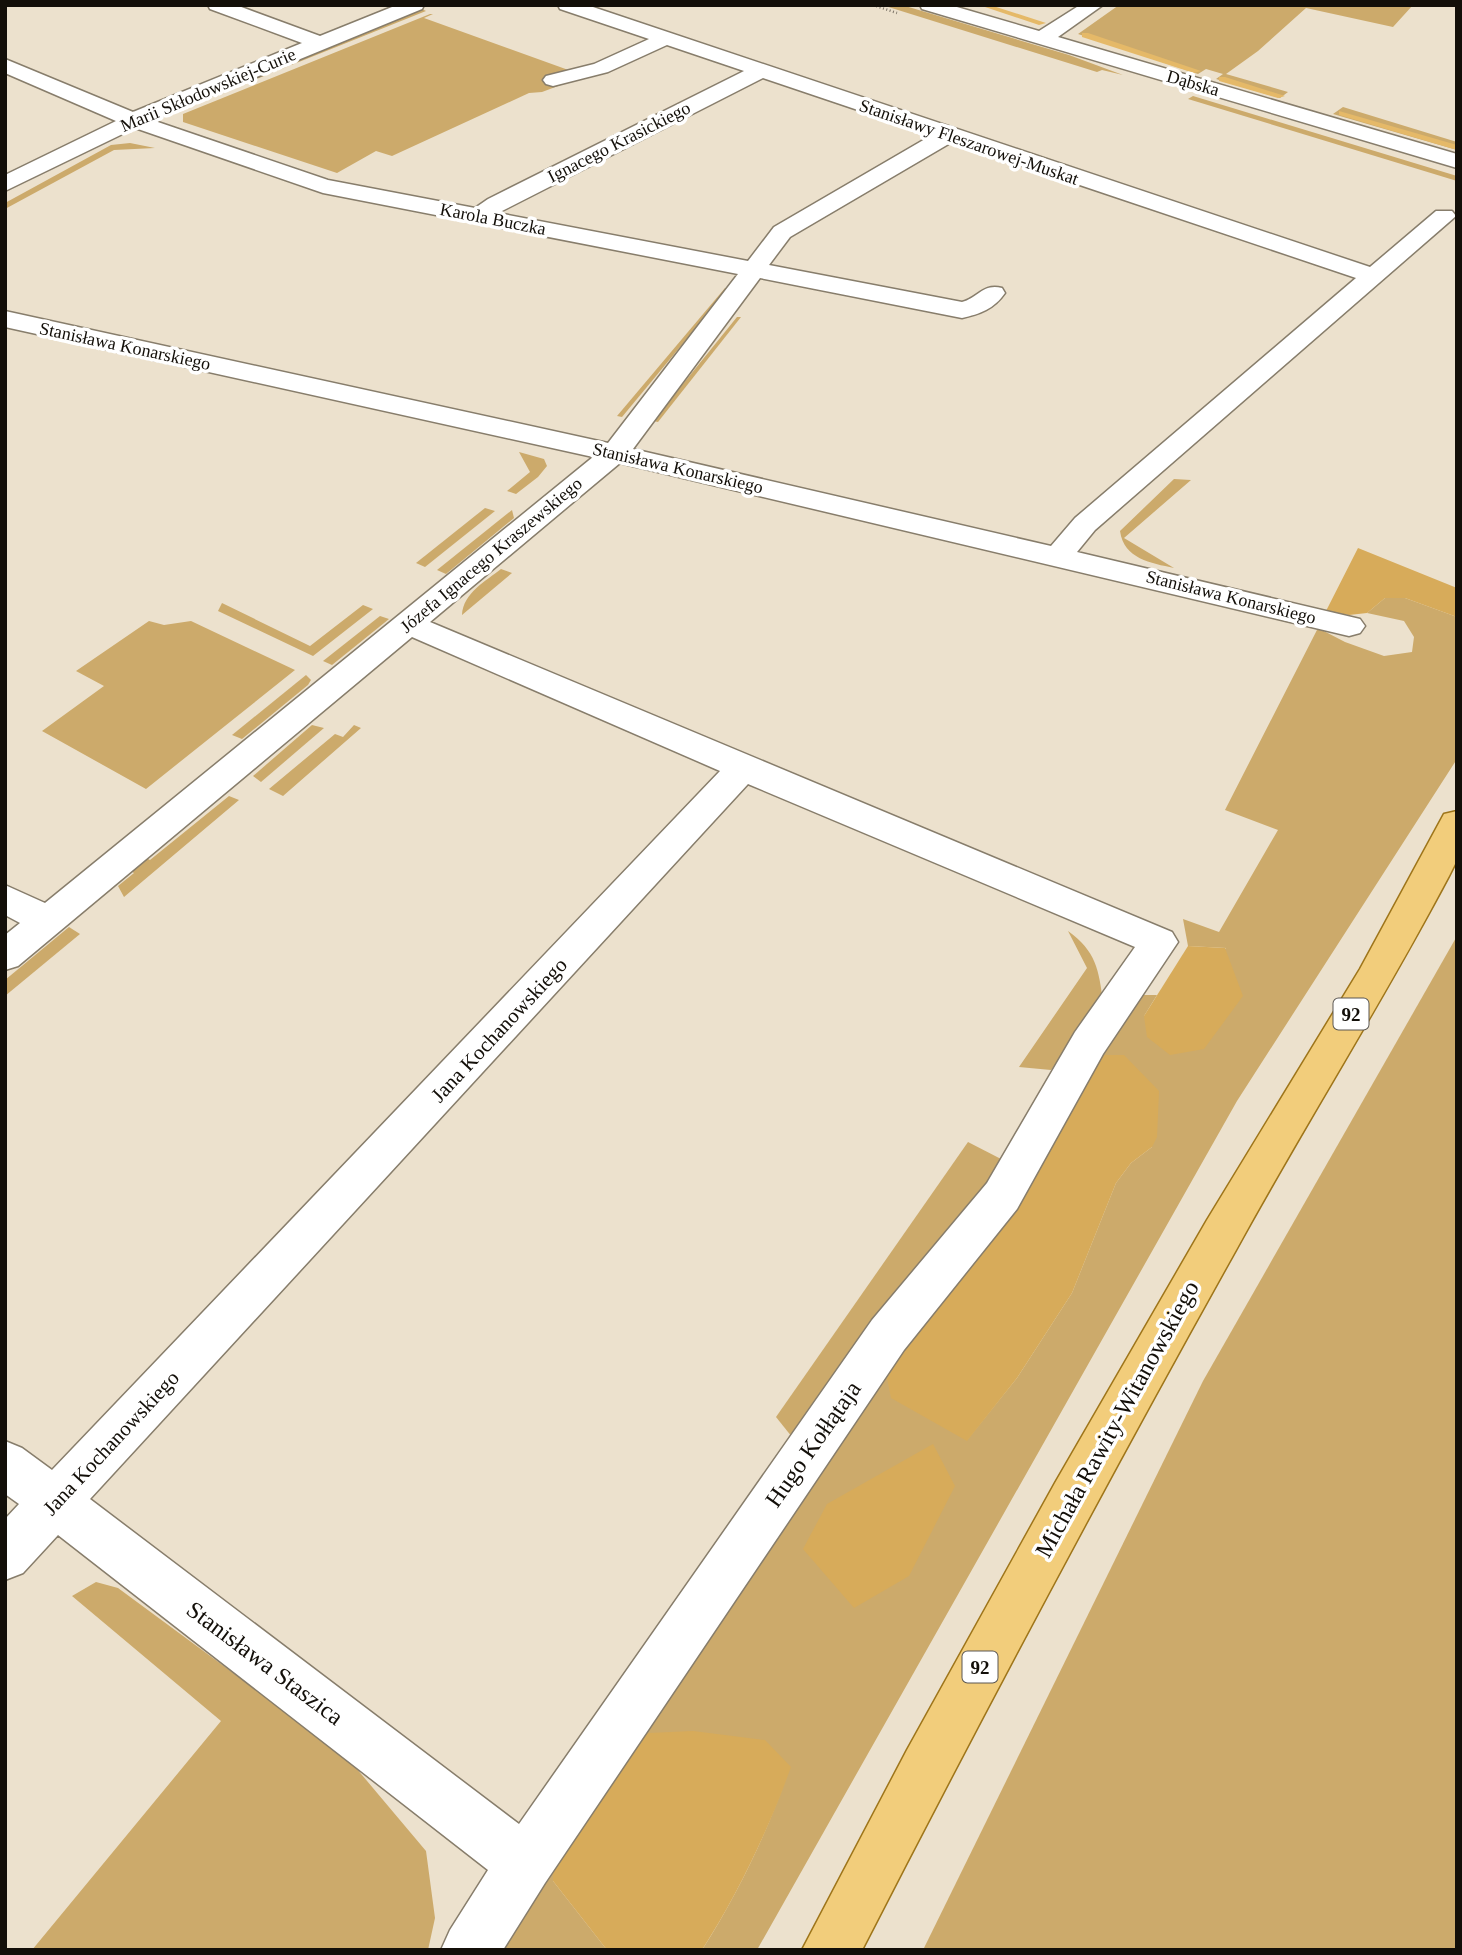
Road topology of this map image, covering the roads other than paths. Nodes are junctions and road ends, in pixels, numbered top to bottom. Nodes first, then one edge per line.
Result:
1 (217, 5) edge
2 (415, 5) edge
3 (567, 5) edge
4 (929, 5) edge
5 (1056, 5) edge
6 (1084, 5) edge
7 (1094, 5) edge
8 (1067, 13) edge
9 (1042, 38) junction
10 (665, 39) junction
11 (320, 43) junction
12 (5, 65) edge
13 (761, 71) junction
14 (553, 80) dead end
15 (133, 120) junction
16 (948, 135) junction
17 (1457, 161) edge
18 (5, 184) edge
19 (479, 216) junction
20 (1444, 216) dead end
21 (755, 269) junction
22 (1373, 276) junction
23 (993, 293) dead end
24 (17, 322) edge
25 (5, 344) edge
26 (615, 453) junction
27 (1059, 555) junction
28 (408, 624) junction
29 (1349, 625) dead end
30 (743, 768) junction
31 (1457, 823) edge
32 (1457, 854) edge
33 (5, 898) edge
34 (1421, 898) junction
35 (47, 921) junction
36 (5, 956) edge
37 (5, 1464) edge
38 (55, 1502) junction
39 (5, 1555) edge
40 (525, 1863) junction
41 (470, 1950) edge
42 (831, 1950) edge

1 - 11 street
2 - 11 street, Marii Skłodowskiej-Curie
3 - 10 street, Stanisławy Fleszarowej-Muskat
4 - 9 street, Dąbska
5 - 8 street
6 - 8 street
7 - 8 street
8 - 9 street
9 - 17 street, Dąbska
10 - 13 street, Stanisławy Fleszarowej-Muskat
10 - 14 street
11 - 15 street, Marii Skłodowskiej-Curie
12 - 15 street, Karola Buczka
13 - 16 street, Stanisławy Fleszarowej-Muskat
13 - 19 street, Ignacego Krasickiego
15 - 18 street, Marii Skłodowskiej-Curie
15 - 19 street, Karola Buczka
16 - 21 street, Józefa Ignacego Kraszewskiego
16 - 22 street, Stanisławy Fleszarowej-Muskat
19 - 21 street, Karola Buczka
20 - 22 street
21 - 23 street, Karola Buczka
21 - 26 street, Józefa Ignacego Kraszewskiego
22 - 27 street
24 - 25 street
24 - 26 street, Stanisława Konarskiego
26 - 27 street, Stanisława Konarskiego
26 - 28 street, Józefa Ignacego Kraszewskiego
27 - 29 street, Stanisława Konarskiego
28 - 30 street
28 - 35 street, Józefa Ignacego Kraszewskiego
30 - 38 street, Jana Kochanowskiego
30 - 40 street, Hugo Kołłątaja
31 - 34 main road, Michała Rawity-Witanowskiego / 92
32 - 34 main road, Michała Rawity-Witanowskiego / 92
33 - 35 street
34 - 42 main road, Michała Rawity-Witanowskiego / 92
35 - 36 street, Józefa Ignacego Kraszewskiego
37 - 38 street, Stanisława Staszica
38 - 39 street, Jana Kochanowskiego
38 - 40 street, Stanisława Staszica
40 - 41 street, Hugo Kołłątaja

